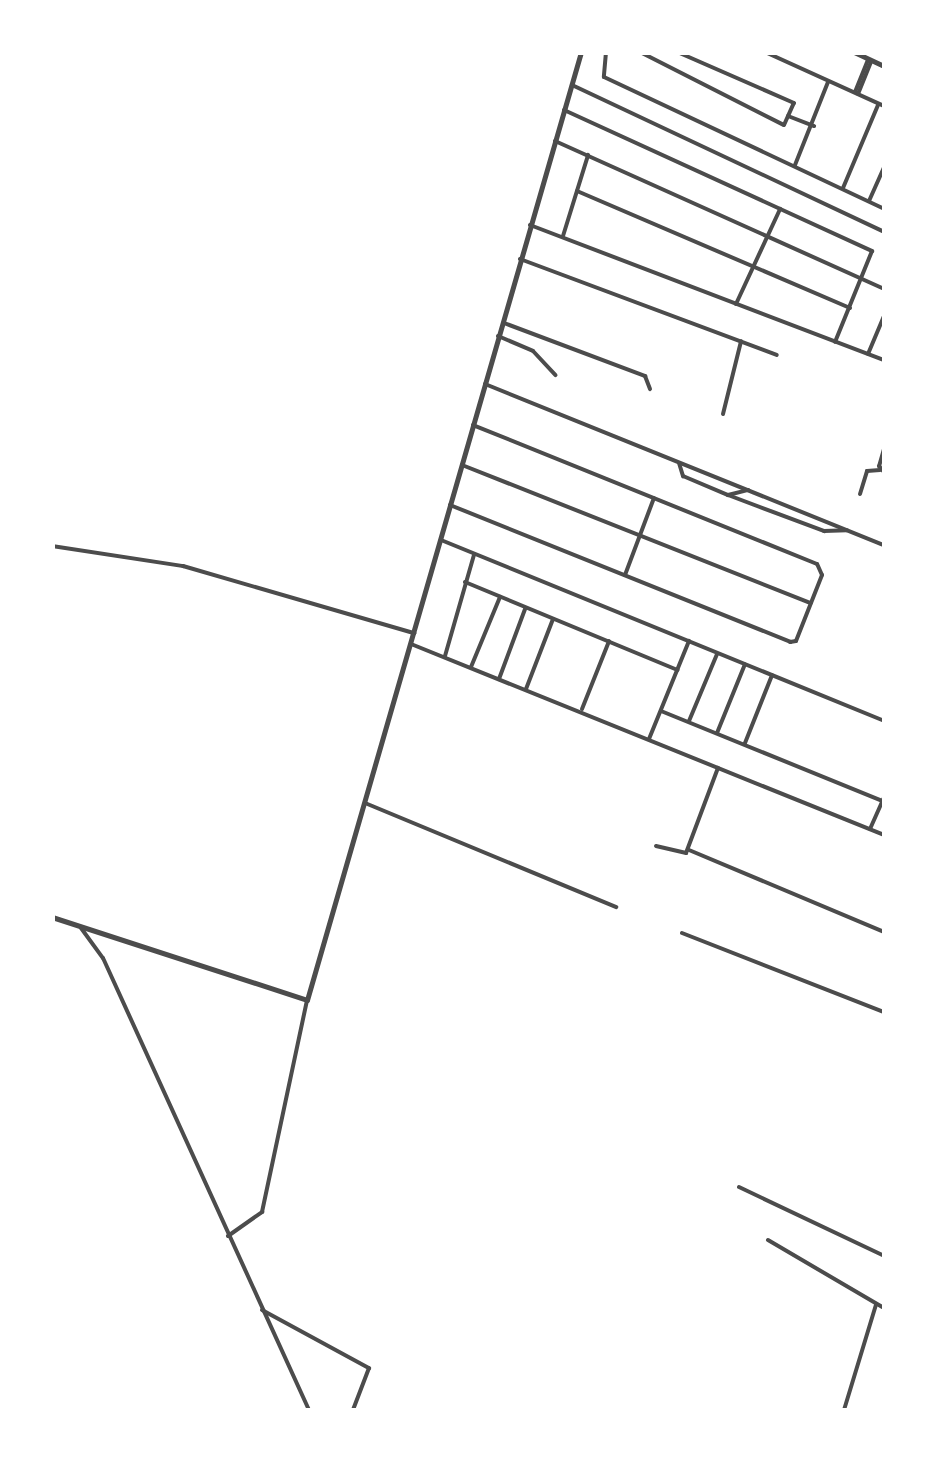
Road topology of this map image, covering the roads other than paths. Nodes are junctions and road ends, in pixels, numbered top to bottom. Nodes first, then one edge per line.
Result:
1 (581, 52) edge
2 (606, 52) edge
3 (640, 52) edge
4 (677, 52) edge
5 (765, 52) edge
6 (854, 52) edge
7 (870, 60) junction
8 (884, 66) edge
9 (828, 82) junction
10 (571, 85) junction
11 (856, 94) junction
12 (882, 104) edge
13 (564, 110) junction
14 (788, 116) junction
15 (814, 126) junction
16 (554, 141) junction
17 (588, 155) junction
18 (795, 166) junction
19 (884, 167) edge
20 (843, 188) junction
21 (577, 191) junction
22 (869, 201) junction
23 (884, 208) edge
24 (780, 209) junction
25 (530, 225) junction
26 (884, 232) edge
27 (767, 236) junction
28 (562, 238) junction
29 (520, 258) junction
30 (752, 268) junction
31 (864, 280) junction
32 (884, 289) edge
33 (736, 304) junction
34 (850, 308) junction
35 (884, 316) edge
36 (502, 322) junction
37 (498, 336) junction
38 (741, 342) junction
39 (836, 342) junction
40 (868, 354) junction
41 (777, 355) dead end
42 (884, 360) edge
43 (556, 374) dead end
44 (484, 384) junction
45 (650, 389) dead end
46 (723, 414) dead end
47 (473, 425) junction
48 (884, 448) edge
49 (680, 463) junction
50 (462, 465) junction
51 (882, 471) edge
52 (708, 474) junction
53 (697, 482) junction
54 (750, 490) junction
55 (860, 494) dead end
56 (728, 495) junction
57 (654, 498) junction
58 (450, 506) junction
59 (832, 524) junction
60 (848, 530) junction
61 (836, 532) junction
62 (639, 536) junction
63 (441, 540) junction
64 (52, 546) edge
65 (884, 546) edge
66 (474, 555) junction
67 (625, 576) junction
68 (465, 582) junction
69 (500, 596) junction
70 (811, 602) junction
71 (526, 607) junction
72 (554, 618) junction
73 (414, 633) junction
74 (609, 641) junction
75 (689, 641) junction
76 (411, 644) junction
77 (717, 654) junction
78 (445, 657) junction
79 (745, 664) junction
80 (472, 667) junction
81 (677, 670) junction
82 (772, 675) junction
83 (499, 679) junction
84 (526, 690) junction
85 (582, 710) junction
86 (661, 710) junction
87 (689, 721) junction
88 (884, 721) edge
89 (718, 733) junction
90 (649, 739) junction
91 (745, 743) junction
92 (718, 768) junction
93 (884, 799) edge
94 (365, 803) junction
95 (870, 828) junction
96 (884, 834) edge
97 (656, 846) dead end
98 (689, 850) junction
99 (616, 907) dead end
100 (52, 917) edge
101 (78, 925) junction
102 (94, 930) junction
103 (884, 932) edge
104 (682, 933) dead end
105 (91, 938) junction
106 (307, 1000) junction
107 (884, 1012) edge
108 (739, 1188) dead end
109 (228, 1236) junction
110 (768, 1240) dead end
111 (884, 1256) edge
112 (876, 1304) junction
113 (884, 1308) edge
114 (262, 1310) junction
115 (309, 1410) edge
116 (352, 1410) edge
117 (844, 1410) edge

1 - 10 street
2 - 18 street
3 - 14 street
4 - 14 street
5 - 9 street
6 - 7 street
7 - 8 street
7 - 11 street
9 - 11 street
9 - 15 street
10 - 13 street
10 - 26 street
11 - 12 street
12 - 20 street
13 - 16 street
13 - 24 street
14 - 15 street
15 - 18 street
16 - 17 street
16 - 25 street
17 - 21 street
17 - 27 street
18 - 20 street
19 - 22 street
20 - 22 street
21 - 28 street
21 - 30 street
22 - 23 street
24 - 27 street
24 - 31 street
25 - 28 street
25 - 29 street
27 - 30 street
27 - 31 street
28 - 33 street
29 - 36 street
29 - 38 street
30 - 33 street
30 - 34 street
31 - 32 street
31 - 34 street
33 - 39 street
34 - 39 street
35 - 40 street
36 - 37 street
36 - 45 street
37 - 43 street
37 - 44 street
38 - 41 street
38 - 46 street
39 - 40 street
40 - 42 street
44 - 47 street
44 - 49 street
47 - 50 street
47 - 57 street
48 - 51 street
49 - 52 street
49 - 53 street
50 - 58 street
50 - 62 street
51 - 55 street
52 - 53 street
52 - 54 street
53 - 56 street
54 - 56 street
54 - 59 street
56 - 61 street
57 - 62 street
57 - 70 street
58 - 63 street
58 - 67 street
59 - 60 street
59 - 61 street
60 - 61 street
60 - 65 street
62 - 67 street
62 - 70 street
63 - 66 street
63 - 73 street
64 - 73 street
66 - 68 street
66 - 75 street
67 - 70 street
68 - 69 street
68 - 78 street
69 - 71 street
69 - 80 street
71 - 72 street
71 - 83 street
72 - 74 street
72 - 84 street
73 - 76 street
74 - 81 street
74 - 85 street
75 - 77 street
75 - 81 street
76 - 78 street
76 - 94 street
77 - 79 street
77 - 87 street
78 - 80 street
79 - 82 street
79 - 89 street
80 - 83 street
81 - 86 street
82 - 88 street
82 - 91 street
83 - 84 street
84 - 85 street
85 - 90 street
86 - 87 street
86 - 90 street
87 - 89 street
89 - 91 street
90 - 92 street
91 - 93 street
92 - 95 street
92 - 98 street
93 - 95 street
94 - 99 street
94 - 106 street
95 - 96 street
97 - 98 street
98 - 103 street
100 - 101 street
101 - 102 street
101 - 105 street
102 - 105 street
102 - 106 street
104 - 107 street
105 - 109 street
106 - 109 street
108 - 111 street
109 - 114 street
110 - 112 street
112 - 113 street
112 - 117 street
114 - 115 street
114 - 116 street

